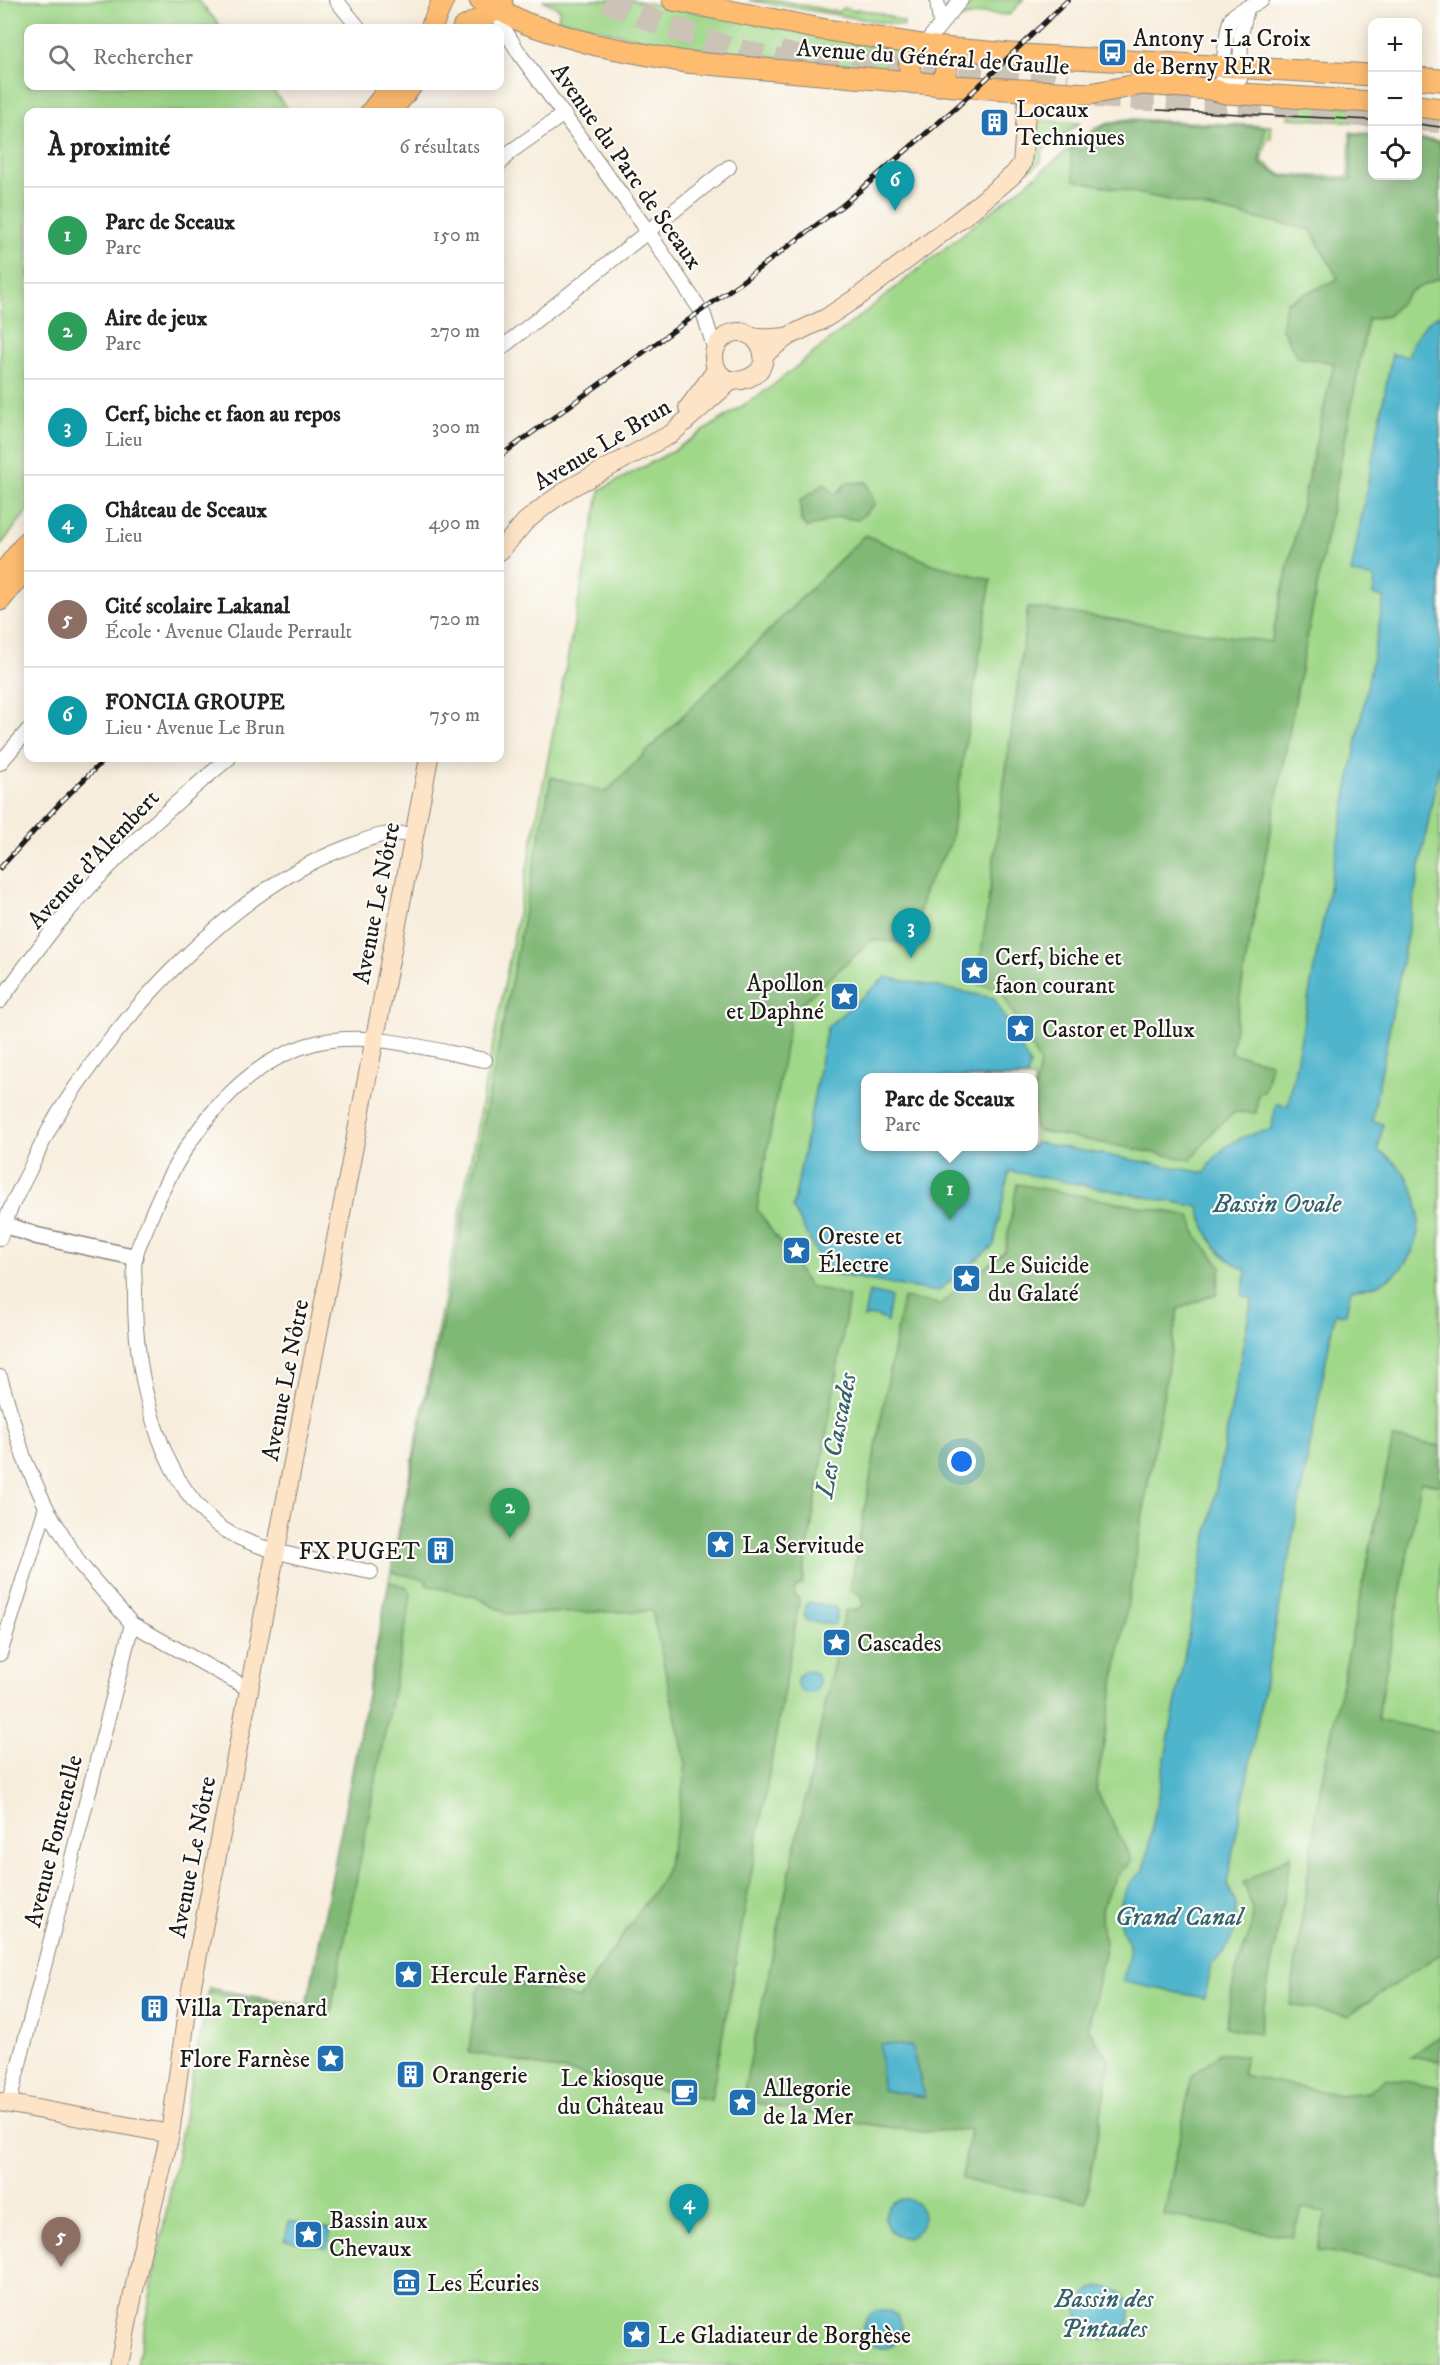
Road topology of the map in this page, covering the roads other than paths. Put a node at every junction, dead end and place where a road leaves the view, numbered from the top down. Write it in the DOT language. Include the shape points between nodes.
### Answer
graph roads {
  1 [pos="336,0"];
  2 [pos="443,0"];
  3 [pos="673,0"];
  4 [pos="937,0"];
  5 [pos="961,0"];
  6 [pos="1262,0"];
  7 [pos="494,3"];
  8 [pos="940,23"];
  9 [pos="356,24"];
  10 [pos="432,24"];
  11 [pos="468,24"];
  12 [pos="504,24"];
  13 [pos="504,24"];
  14 [pos="927,46"];
  15 [pos="1368,75"];
  16 [pos="1422,78"];
  17 [pos="1225,79"];
  18 [pos="1440,80"];
  19 [pos="914,83"];
  20 [pos="938,85"];
  21 [pos="389,90"];
  22 [pos="408,90"];
  23 [pos="1028,90"];
  24 [pos="1368,101"];
  25 [pos="1422,106"];
  26 [pos="374,108"];
  27 [pos="393,108"];
  28 [pos="1440,108"];
  29 [pos="564,114"];
  30 [pos="504,159"];
  31 [pos="729,167"];
  32 [pos="647,230"];
  33 [pos="787,337"];
  34 [pos="754,338"];
  35 [pos="504,346"];
  36 [pos="715,350"];
  37 [pos="763,355"];
  38 [pos="724,375"];
  39 [pos="504,533"];
  40 [pos="24,546"];
  41 [pos="504,546"];
  42 [pos="24,569"];
  43 [pos="0,577"];
  44 [pos="0,600"];
  45 [pos="24,735"];
  46 [pos="224,762"];
  47 [pos="428,762"];
  48 [pos="0,763"];
  49 [pos="414,835"];
  50 [pos="0,1001"];
  51 [pos="374,1040"];
  52 [pos="485,1060"];
  53 [pos="1,1228"];
  54 [pos="135,1257"];
  55 [pos="0,1377"];
  56 [pos="46,1507"];
  57 [pos="283,1552"];
  58 [pos="371,1572"];
  59 [pos="132,1624"];
  60 [pos="0,1654"];
  61 [pos="249,1689"];
  62 [pos="4,2103"];
  63 [pos="165,2133"];
  64 [pos="119,2365"];
  1 -- 9 [label="street"];
  2 -- 10 [label="main road"];
  3 -- 14 [label="main road, Avenue du Général de Gaulle"];
  4 -- 8 [label="street"];
  5 -- 8 [label="street"];
  6 -- 17 [label="street" via="1247,9"];
  7 -- 11 [label="main road"];
  7 -- 12 [label="street, Avenue du Parc de Sceaux"];
  7 -- 19 [label="main road, Avenue du Général de Gaulle" via="525,23 596,45 685,62"];
  8 -- 14 [label="street"];
  13 -- 29 [label="street, Avenue du Parc de Sceaux" via="513,43"];
  14 -- 17 [label="main road, Avenue du Général de Gaulle"];
  14 -- 19 [label="main road" via="909,59"];
  14 -- 20 [label="main road" via="948,60 945,78"];
  15 -- 17 [label="main road, Avenue du Général de Gaulle"];
  16 -- 18 [label="main road"];
  17 -- 23 [label="main road, Avenue du Général de Gaulle" via="1142,84 1090,94"];
  17 -- 24 [label="main road, Avenue du Général de Gaulle"];
  19 -- 20 [label="main road, Avenue du Général de Gaulle"];
  20 -- 23 [label="main road, Avenue du Général de Gaulle"];
  21 -- 26 [label="main road"];
  22 -- 27 [label="main road"];
  23 -- 33 [label="main road" via="1022,164 1013,175 862,294"];
  25 -- 28 [label="main road"];
  29 -- 30 [label="street"];
  29 -- 32 [label="street, Avenue du Parc de Sceaux"];
  31 -- 32 [label="street"];
  32 -- 35 [label="street"];
  32 -- 36 [label="street, Avenue du Parc de Sceaux" via="704,315"];
  33 -- 34 [label="main road"];
  33 -- 37 [label="main road"];
  34 -- 36 [label="main road" via="731,333 718,342"];
  34 -- 37 [label="main road"];
  36 -- 38 [label="main road"];
  37 -- 38 [label="main road" via="759,370 747,380"];
  38 -- 39 [label="main road, Avenue Le Brun" via="670,422 554,488"];
  38 -- 41 [label="main road, Avenue Le Brun" via="671,434 570,488 525,522"];
  40 -- 43 [label="main road"];
  42 -- 44 [label="main road"];
  45 -- 48 [label="street"];
  46 -- 50 [label="street, Avenue d'Alembert" via="116,860 56,926"];
  47 -- 49 [label="main road, Avenue Le Nôtre"];
  49 -- 51 [label="main road, Avenue Le Nôtre"];
  49 -- 53 [label="street" via="385,833 318,858 262,893 187,957 142,1002 57,1115"];
  51 -- 52 [label="street"];
  51 -- 54 [label="street" via="341,1038 308,1045 273,1060 241,1082 179,1160"];
  51 -- 57 [label="main road, Avenue Le Nôtre"];
  53 -- 54 [label="street"];
  54 -- 57 [label="street" via="134,1308 143,1383 168,1458 214,1523 243,1542"];
  55 -- 56 [label="street" via="24,1458"];
  56 -- 59 [label="street" via="80,1564"];
  56 -- 60 [label="street"];
  57 -- 58 [label="street"];
  57 -- 61 [label="main road, Avenue Le Nôtre"];
  59 -- 61 [label="street"];
  59 -- 62 [label="street, Avenue Fontenelle"];
  61 -- 63 [label="main road, Avenue Le Nôtre" via="188,2012 165,2103"];
  62 -- 63 [label="main road"];
  63 -- 64 [label="main road, Avenue Le Nôtre"];
}
